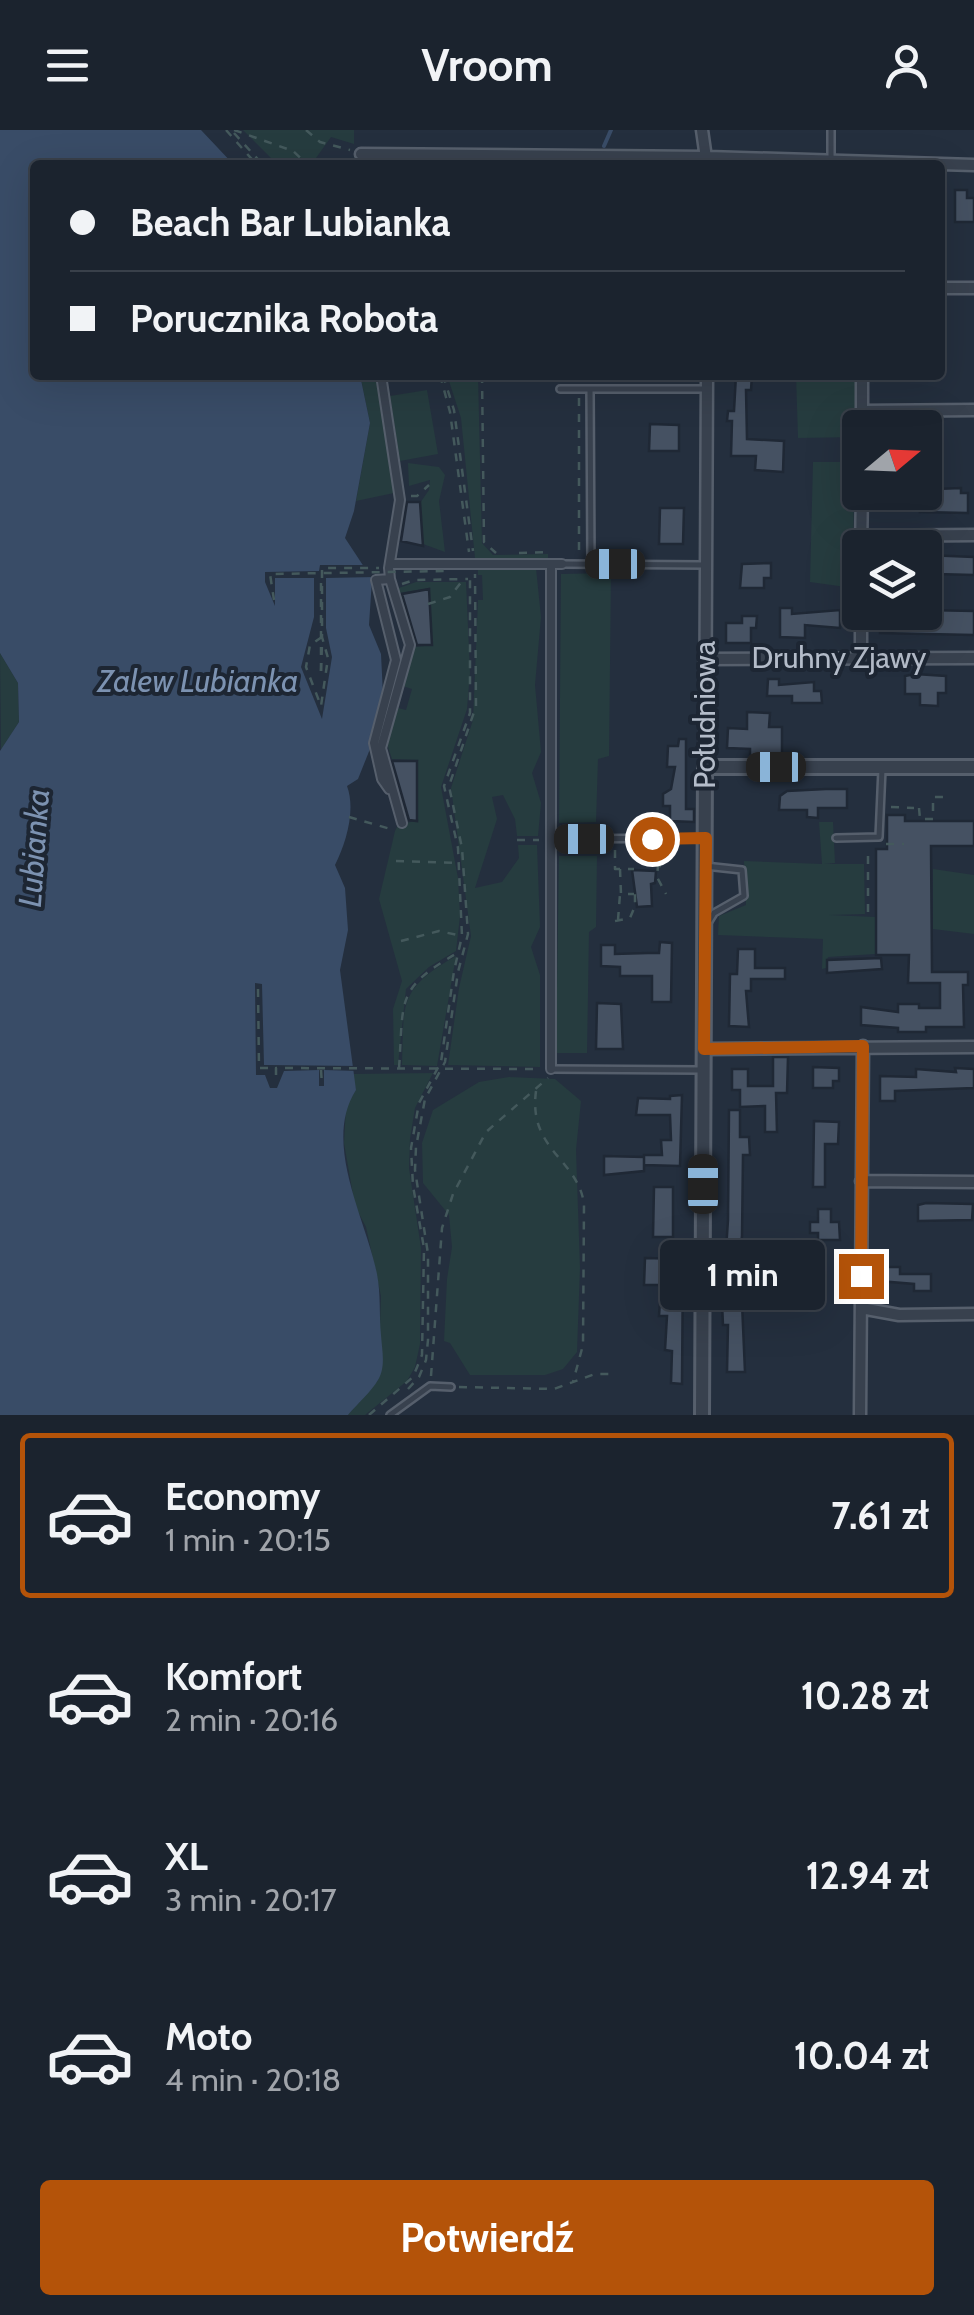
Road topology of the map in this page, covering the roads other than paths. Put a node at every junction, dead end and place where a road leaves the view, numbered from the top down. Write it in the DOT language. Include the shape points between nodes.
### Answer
graph roads {
  1 [pos="702,130"];
  2 [pos="831,130"];
  3 [pos="360,154"];
  4 [pos="658,160"];
  5 [pos="708,160"];
  6 [pos="831,160"];
  7 [pos="945,165"];
  8 [pos="974,165"];
  9 [pos="945,288"];
  10 [pos="974,288"];
  11 [pos="383,380"];
  12 [pos="706,380"];
  13 [pos="862,380"];
  14 [pos="560,389"];
  15 [pos="590,389"];
  16 [pos="706,389"];
  17 [pos="862,410"];
  18 [pos="942,410"];
  19 [pos="974,410"];
  20 [pos="974,535"];
  21 [pos="942,537"];
  22 [pos="472,564"];
  23 [pos="551,564"];
  24 [pos="562,564"];
  25 [pos="591,564"];
  26 [pos="704,564"];
  27 [pos="389,566"];
  28 [pos="446,571"];
  29 [pos="390,583"];
  30 [pos="861,630"];
  31 [pos="860,657"];
  32 [pos="974,658"];
  33 [pos="704,659"];
  34 [pos="882,766"];
  35 [pos="705,767"];
  36 [pos="974,767"];
  37 [pos="706,838"];
  38 [pos="836,838"];
  39 [pos="550,840"];
  40 [pos="705,866"];
  41 [pos="705,928"];
  42 [pos="863,1046"];
  43 [pos="974,1047"];
  44 [pos="704,1049"];
  45 [pos="554,1070"];
  46 [pos="704,1070"];
  47 [pos="861,1181"];
  48 [pos="974,1182"];
  49 [pos="861,1308"];
  50 [pos="974,1314"];
  51 [pos="452,1387"];
  52 [pos="390,1415"];
  53 [pos="702,1415"];
  54 [pos="860,1415"];
  1 -- 5 [label="street"];
  2 -- 6 [label="lane"];
  3 -- 4 [label="street"];
  7 -- 8 [label="street"];
  9 -- 10 [label="street"];
  11 -- 27 [label="street" via="400,497"];
  12 -- 16 [label="street, Południowa"];
  13 -- 17 [label="street"];
  14 -- 15 [label="lane"];
  15 -- 16 [label="lane"];
  15 -- 25 [label="lane"];
  16 -- 26 [label="street, Południowa"];
  18 -- 19 [label="street"];
  20 -- 21 [label="street"];
  22 -- 23 [label="street"];
  22 -- 27 [label="street"];
  22 -- 28 [label="street"];
  23 -- 24 [label="street"];
  23 -- 39 [label="street"];
  24 -- 25 [label="lane"];
  25 -- 26 [label="lane"];
  26 -- 33 [label="street, Południowa"];
  27 -- 29 [label="street"];
  29 -- 29 [label="street" via="376,580 396,660 374,743 400,821 381,748 410,645"];
  30 -- 31 [label="street"];
  31 -- 32 [label="street, Druhny Zjawy"];
  31 -- 33 [label="street, Druhny Zjawy"];
  33 -- 35 [label="street, Południowa"];
  34 -- 35 [label="street"];
  34 -- 36 [label="street"];
  34 -- 38 [label="lane" via="880,837"];
  35 -- 37 [label="street, Południowa"];
  37 -- 39 [label="lane"];
  37 -- 40 [label="street, Południowa"];
  39 -- 45 [label="street"];
  40 -- 41 [label="street, Południowa"];
  40 -- 41 [label="lane" via="742,870 744,896 714,913"];
  41 -- 44 [label="street, Południowa"];
  42 -- 43 [label="street"];
  42 -- 44 [label="street"];
  42 -- 47 [label="street"];
  44 -- 46 [label="street, Południowa"];
  45 -- 46 [label="lane"];
  46 -- 53 [label="street, Południowa"];
  47 -- 48 [label="street"];
  47 -- 49 [label="street"];
  49 -- 50 [label="street"];
  49 -- 54 [label="street"];
  51 -- 52 [label="lane" via="430,1386"];
}
